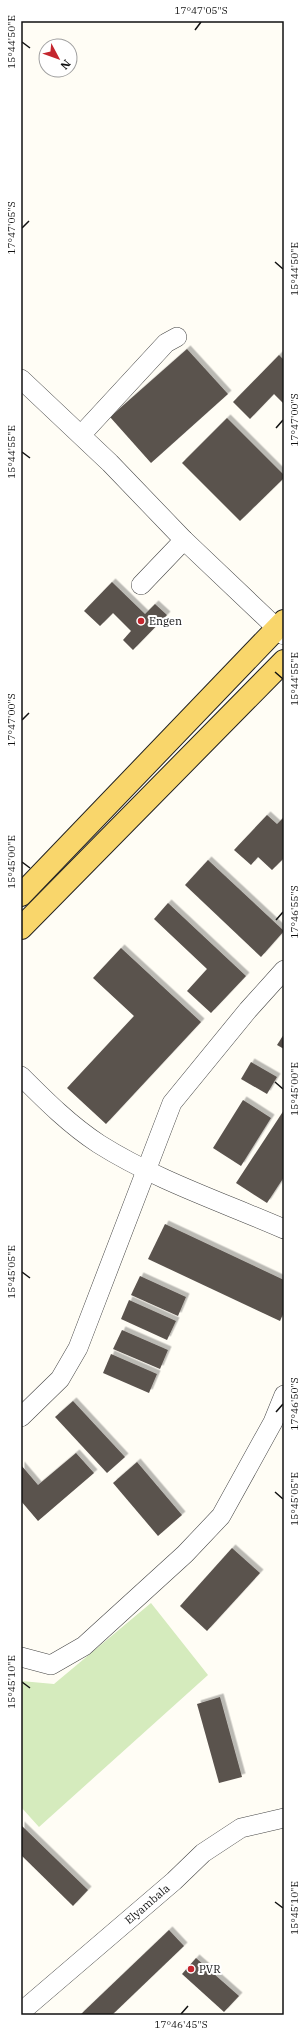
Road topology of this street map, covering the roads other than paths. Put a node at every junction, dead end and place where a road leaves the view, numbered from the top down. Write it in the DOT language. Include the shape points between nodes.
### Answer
graph roads {
  1 [pos="177,337"];
  2 [pos="21,379"];
  3 [pos="80,435"];
  4 [pos="184,540"];
  5 [pos="141,585"];
  6 [pos="282,628"];
  7 [pos="284,661"];
  8 [pos="21,895"];
  9 [pos="21,928"];
  10 [pos="284,970"];
  11 [pos="21,1076"];
  12 [pos="146,1170"];
  13 [pos="284,1229"];
  14 [pos="284,1395"];
  15 [pos="21,1417"];
  16 [pos="21,1657"];
  17 [pos="284,1818"];
  18 [pos="21,2012"];
  1 -- 3 [label="street" via="166,343"];
  2 -- 3 [label="street"];
  3 -- 4 [label="street"];
  4 -- 5 [label="street"];
  4 -- 6 [label="street"];
  6 -- 8 [label="main road"];
  7 -- 9 [label="main road"];
  10 -- 12 [label="street" via="176,1098"];
  11 -- 12 [label="street" via="58,1113 99,1143"];
  12 -- 13 [label="street"];
  12 -- 15 [label="street" via="78,1348 60,1379"];
  14 -- 16 [label="street" via="273,1422 221,1516 185,1554 84,1646 51,1665"];
  17 -- 18 [label="street, Elyambala" via="242,1828 203,1853 174,1881"];
}
